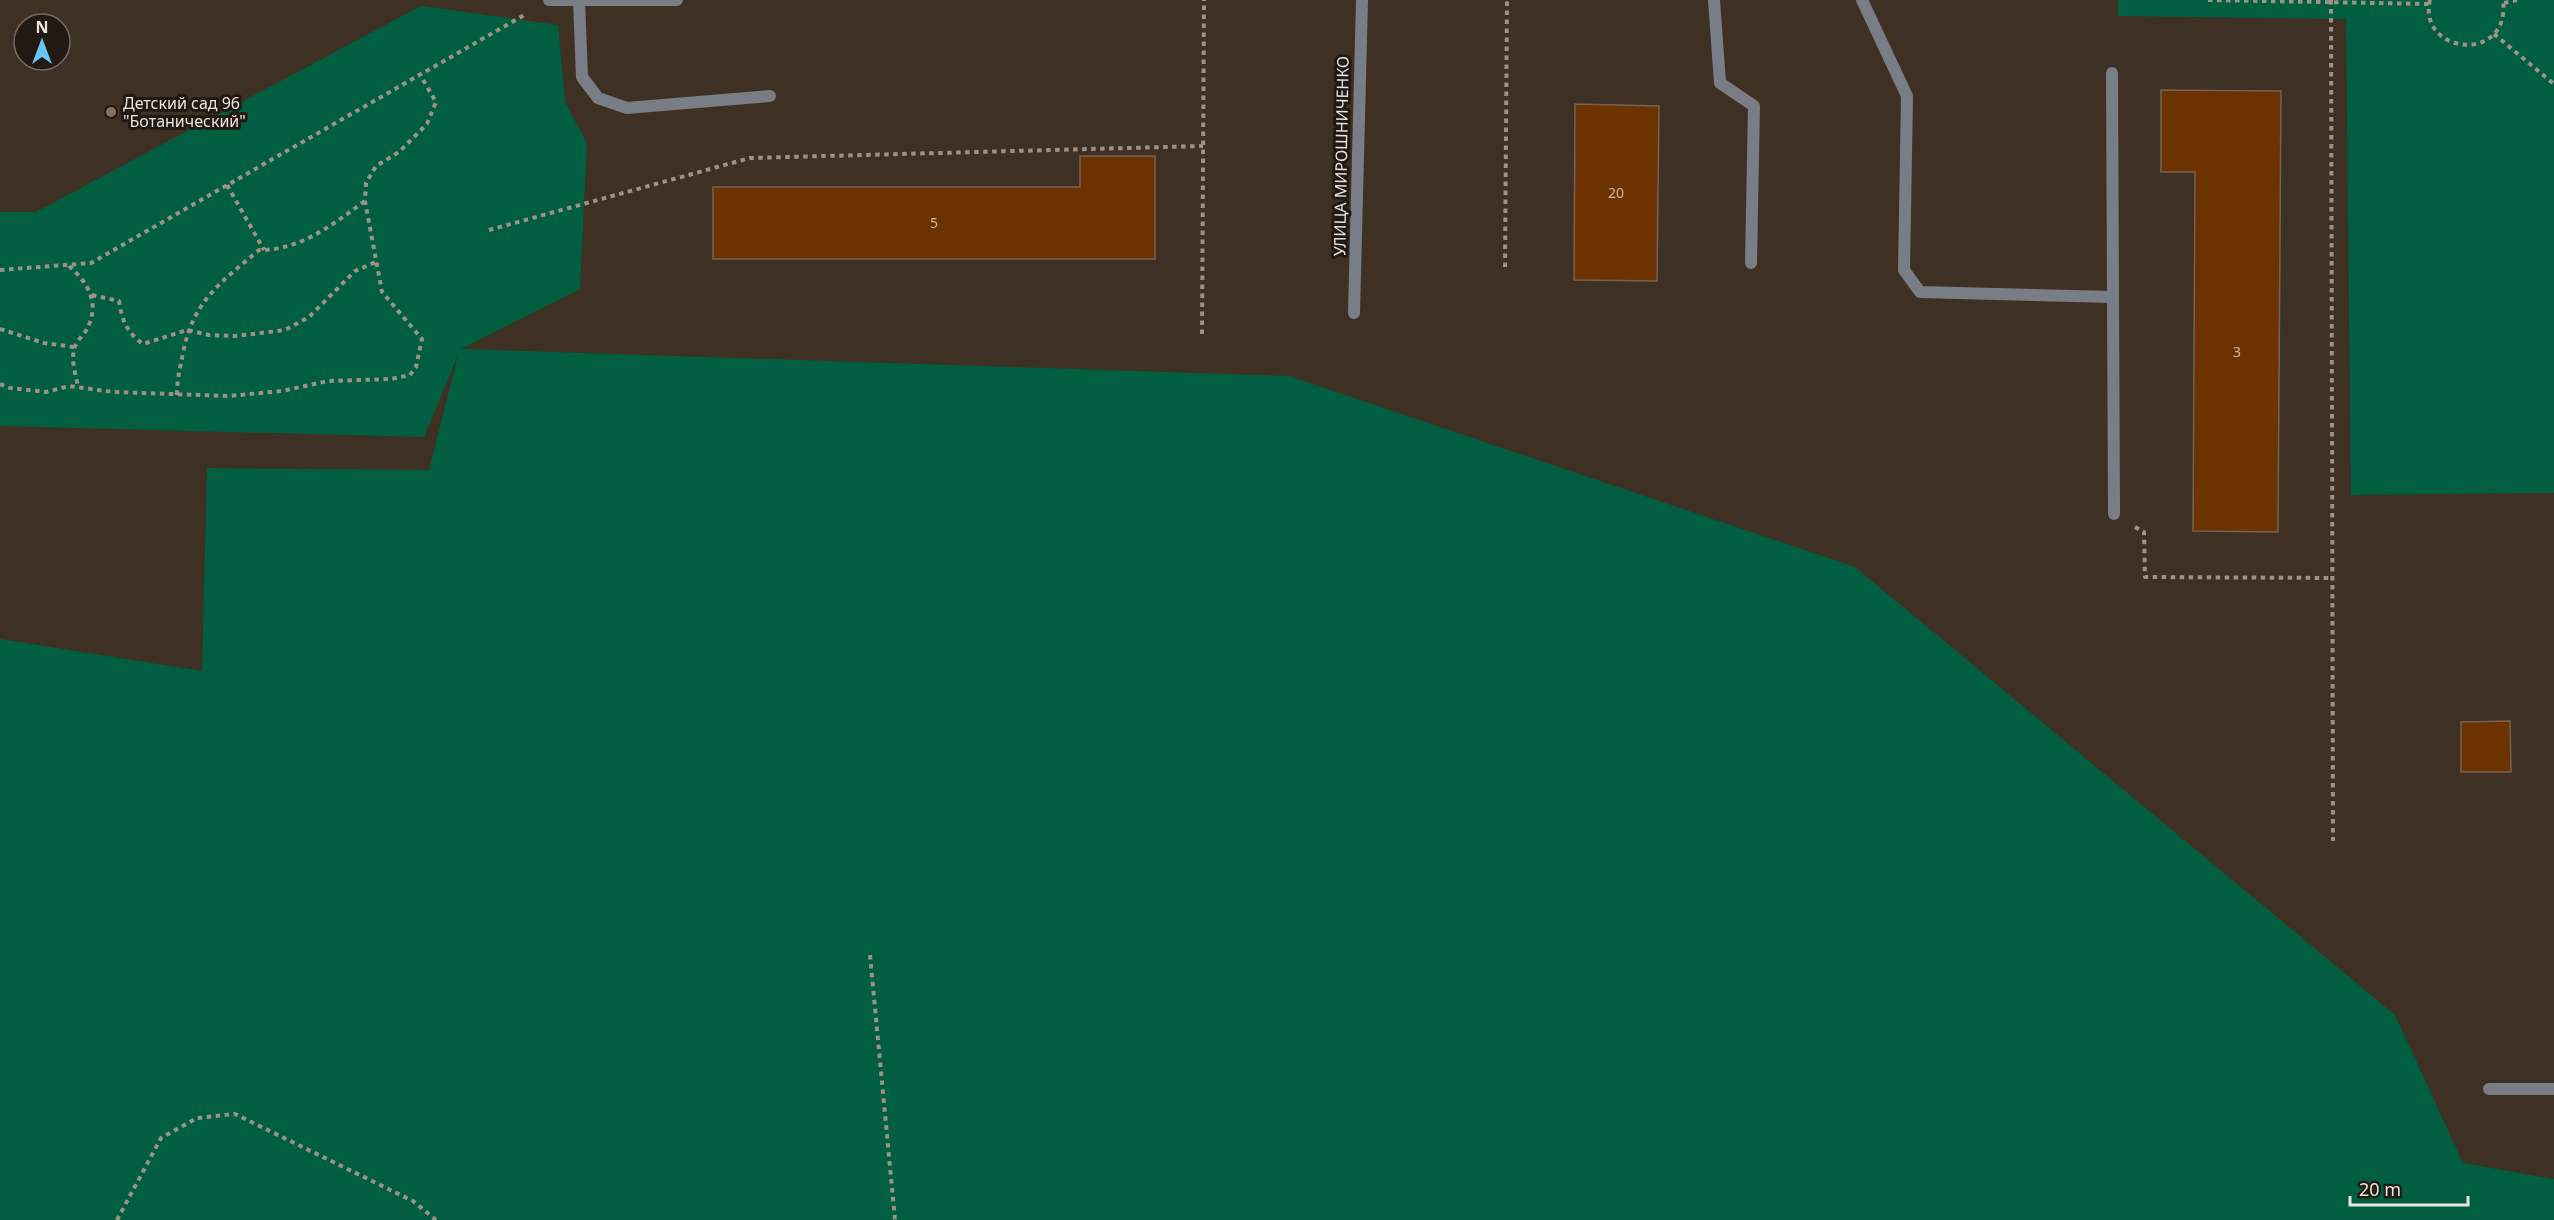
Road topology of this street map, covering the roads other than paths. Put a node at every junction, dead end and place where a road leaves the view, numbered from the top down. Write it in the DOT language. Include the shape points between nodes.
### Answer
graph roads {
  1 [pos="550,0"];
  2 [pos="677,0"];
  3 [pos="1362,0"];
  4 [pos="1714,0"];
  5 [pos="1862,0"];
  6 [pos="579,1"];
  7 [pos="2112,73"];
  8 [pos="770,96"];
  9 [pos="1751,262"];
  10 [pos="2113,297"];
  11 [pos="1354,313"];
  12 [pos="2114,514"];
  13 [pos="2489,1089"];
  14 [pos="2554,1089"];
  1 -- 6 [label="street"];
  2 -- 6 [label="street"];
  3 -- 11 [label="street, УЛИЦА МИРОШНИЧЕНКО"];
  4 -- 9 [label="street" via="1720,82 1754,106"];
  5 -- 10 [label="street" via="1907,96 1904,270 1920,292"];
  6 -- 8 [label="street" via="582,76 598,98 627,108"];
  7 -- 10 [label="street"];
  10 -- 12 [label="street"];
  13 -- 14 [label="street"];
}
